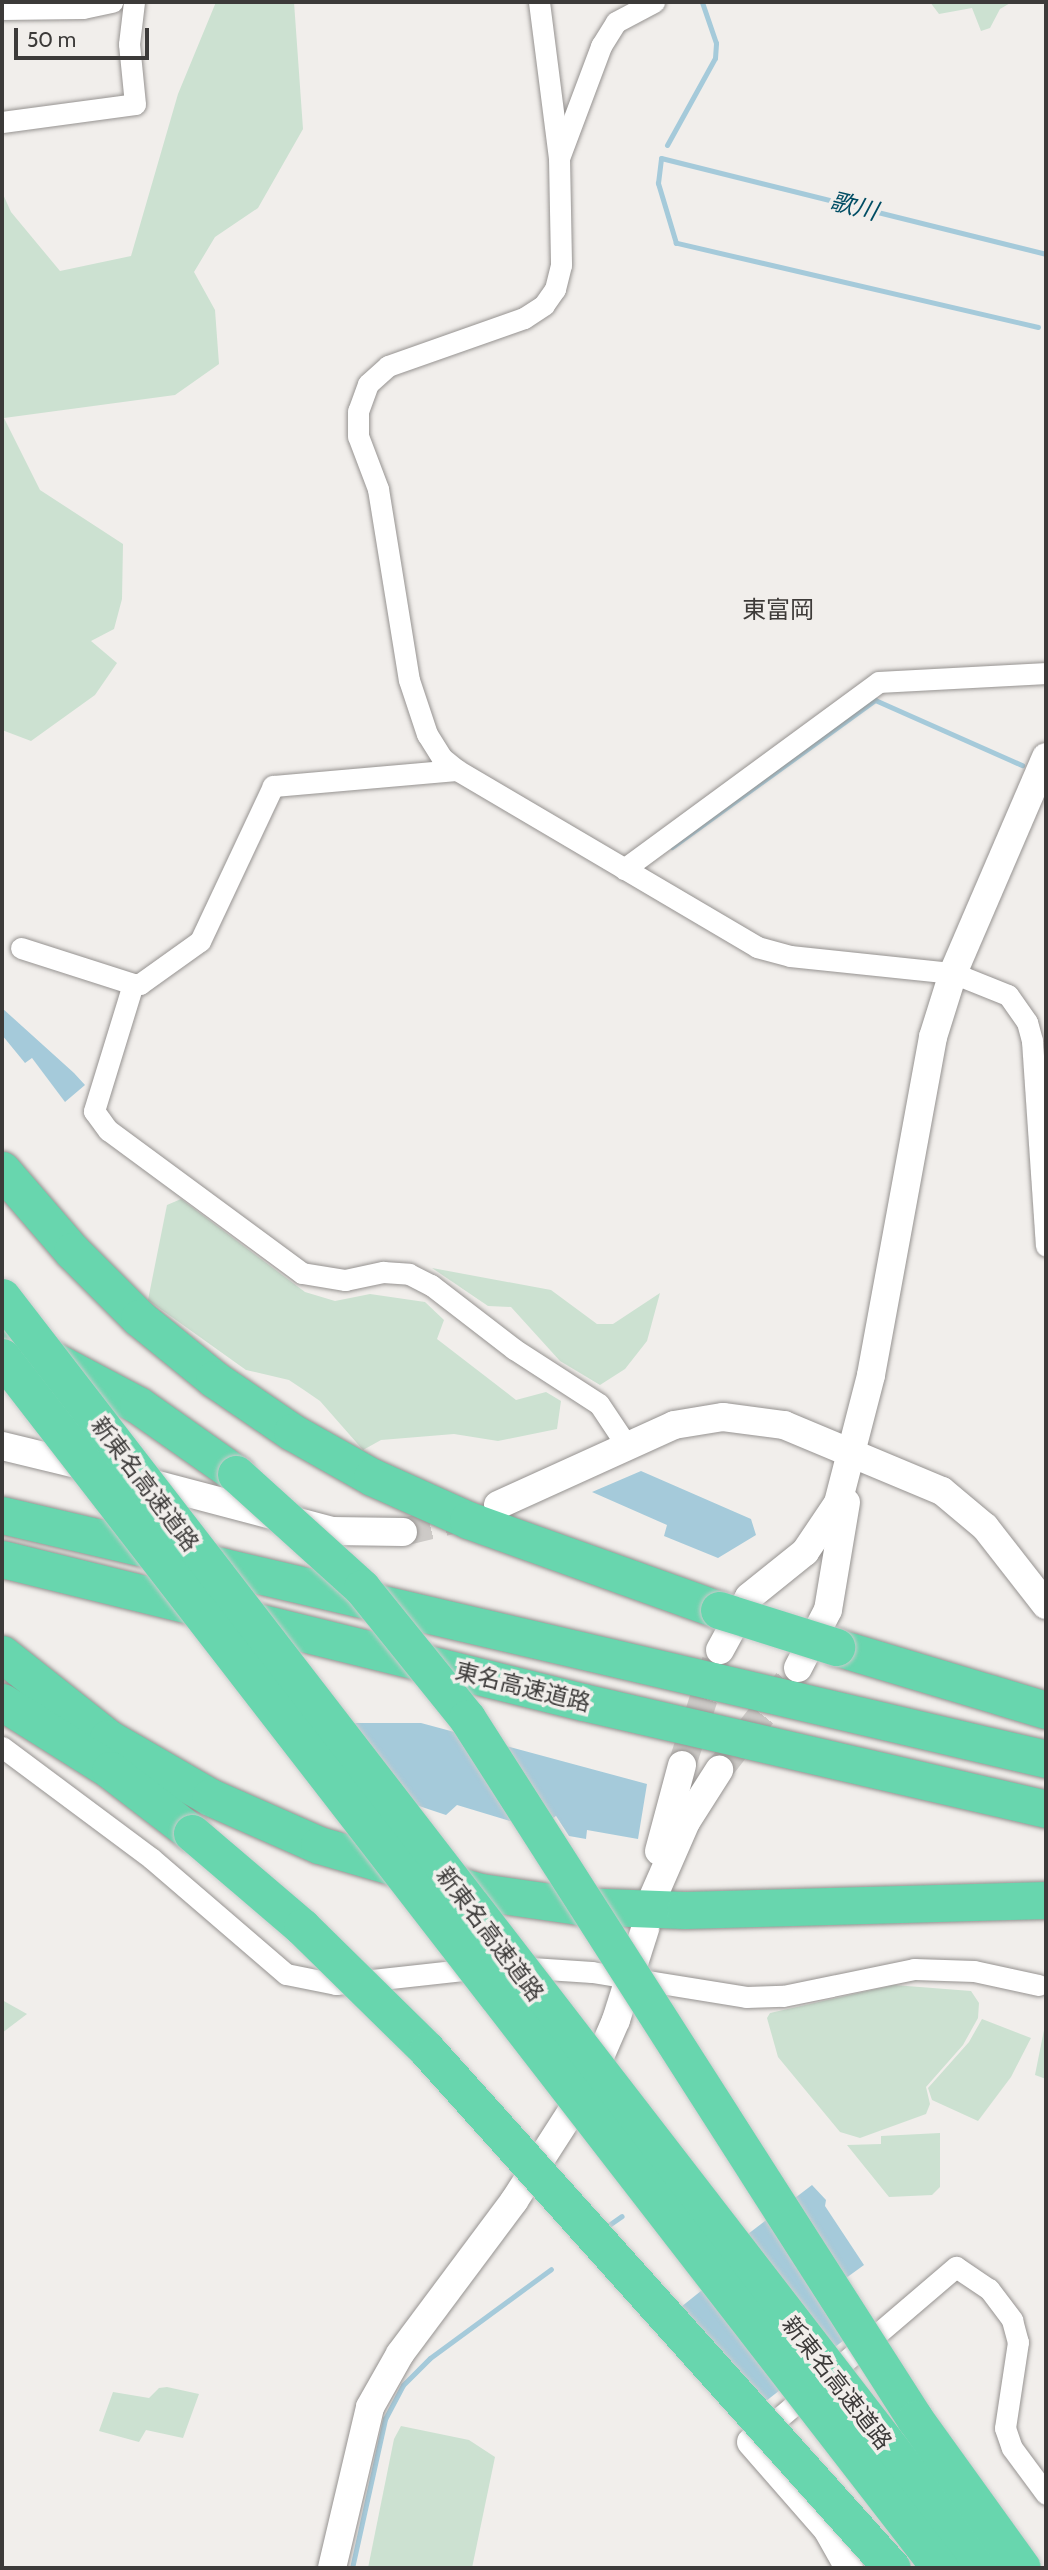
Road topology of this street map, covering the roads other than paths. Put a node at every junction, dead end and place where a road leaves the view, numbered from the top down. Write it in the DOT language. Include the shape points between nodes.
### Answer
graph roads {
  1 [pos="112,2"];
  2 [pos="134,2"];
  3 [pos="539,2"];
  4 [pos="654,2"];
  5 [pos="2,9"];
  6 [pos="2,122"];
  7 [pos="559,158"];
  8 [pos="1046,673"];
  9 [pos="1046,757"];
  10 [pos="457,770"];
  11 [pos="624,869"];
  12 [pos="21,948"];
  13 [pos="953,973"];
  14 [pos="133,984"];
  15 [pos="2,1170"];
  16 [pos="1046,1247"];
  17 [pos="2,1297"];
  18 [pos="2,1333"];
  19 [pos="2,1357"];
  20 [pos="625,1443"];
  21 [pos="2,1446"];
  22 [pos="853,1451"];
  23 [pos="498,1505"];
  24 [pos="2,1516"];
  25 [pos="403,1532"];
  26 [pos="2,1559"];
  27 [pos="1041,1591"];
  28 [pos="720,1650"];
  29 [pos="2,1654"];
  30 [pos="798,1668"];
  31 [pos="2,1702"];
  32 [pos="1046,1710"];
  33 [pos="2,1747"];
  34 [pos="1046,1759"];
  35 [pos="682,1765"];
  36 [pos="719,1770"];
  37 [pos="1046,1809"];
  38 [pos="1046,1900"];
  39 [pos="645,1929"];
  40 [pos="630,1981"];
  41 [pos="1039,1985"];
  42 [pos="751,2442"];
  43 [pos="1046,2494"];
  44 [pos="332,2568"];
  45 [pos="849,2568"];
  46 [pos="892,2568"];
  47 [pos="940,2568"];
  48 [pos="983,2568"];
  49 [pos="1022,2568"];
  1 -- 5 [label="street" via="82,8"];
  2 -- 6 [label="street" via="130,44 135,104"];
  3 -- 7 [label="street"];
  4 -- 7 [label="street" via="616,22 601,46"];
  7 -- 10 [label="street" via="561,265 555,289 544,305 524,318 388,366 368,384 358,411 358,436 378,489 409,680 428,734 442,758"];
  8 -- 11 [label="street" via="879,682"];
  9 -- 13 [label="street"];
  10 -- 11 [label="street"];
  10 -- 14 [label="street" via="273,786 200,941 140,984"];
  11 -- 13 [label="street" via="757,947 790,956"];
  12 -- 14 [label="street"];
  13 -- 16 [label="street" via="1008,995 1027,1022 1036,1074"];
  13 -- 22 [label="street" via="933,1037"];
  14 -- 20 [label="street" via="94,1100 93,1111 108,1129 302,1273 345,1280 383,1272 408,1274 431,1285 514,1349 598,1404"];
  15 -- 32 [label="highway, bridge" via="72,1251 139,1318 214,1379 372,1478 468,1520 719,1610"];
  17 -- 48 [label="highway, 新東名高速道路, bridge"];
  18 -- 49 [label="highway, bridge" via="138,1405 236,1474 362,1588 451,1695 915,2418"];
  19 -- 47 [label="highway, 新東名高速道路, bridge"];
  20 -- 22 [label="street" via="674,1425 723,1417 783,1425"];
  20 -- 23 [label="street"];
  21 -- 25 [label="street" via="332,1531"];
  22 -- 27 [label="street" via="926,1483 963,1506"];
  22 -- 28 [label="street" via="825,1528 805,1552 749,1597"];
  22 -- 30 [label="street" via="828,1610"];
  24 -- 34 [label="highway, 東名高速道路"];
  26 -- 37 [label="highway, 東名高速道路" via="583,1702"];
  29 -- 38 [label="highway" via="108,1738 210,1797 319,1845 481,1892 578,1906 685,1910"];
  31 -- 46 [label="highway, bridge" via="110,1770 302,1927 427,2050"];
  33 -- 40 [label="street" via="150,1858 266,1959 305,1981 336,1984 493,1966 558,1968"];
  35 -- 36 [label="street" via="663,1833 656,1890 686,1822"];
  39 -- 40 [label="street"];
  40 -- 41 [label="street" via="762,1997 934,1968"];
  40 -- 44 [label="street" via="586,2089 544,2158 411,2338 370,2407"];
  42 -- 43 [label="street" via="956,2267 989,2289 1012,2320 1018,2342 1005,2428 1012,2448"];
  42 -- 45 [label="street" via="827,2529"];
}
